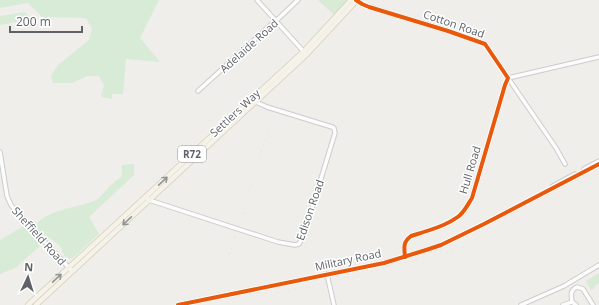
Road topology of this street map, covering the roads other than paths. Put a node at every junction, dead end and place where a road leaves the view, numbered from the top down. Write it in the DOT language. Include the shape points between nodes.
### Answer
graph roads {
  1 [pos="257,0"];
  2 [pos="298,0"];
  3 [pos="351,0"];
  4 [pos="357,0"];
  5 [pos="276,21"];
  6 [pos="305,52"];
  7 [pos="599,57"];
  8 [pos="508,78"];
  9 [pos="198,91"];
  10 [pos="253,100"];
  11 [pos="0,152"];
  12 [pos="599,161"];
  13 [pos="565,164"];
  14 [pos="599,164"];
  15 [pos="2,172"];
  16 [pos="147,198"];
  17 [pos="514,208"];
  18 [pos="405,257"];
  19 [pos="599,265"];
  20 [pos="70,269"];
  21 [pos="327,274"];
  22 [pos="34,304"];
  23 [pos="574,304"];
  24 [pos="181,305"];
  25 [pos="334,305"];
  26 [pos="521,305"];
  27 [pos="563,305"];
  28 [pos="593,305"];
  1 -- 5 [label="street"];
  2 -- 5 [label="street, Adelaide Road"];
  3 -- 6 [label="main road, Settlers Way / R72"];
  4 -- 6 [label="main road, Settlers Way / R72" via="321,39"];
  4 -- 8 [label="street, Cotton Road" via="485,44"];
  5 -- 6 [label="street"];
  5 -- 9 [label="street, Adelaide Road"];
  6 -- 10 [label="main road, Settlers Way / R72"];
  7 -- 8 [label="street"];
  8 -- 13 [label="street, Cotton Road"];
  8 -- 18 [label="street, Hull Road" via="472,198 466,209 446,223 411,236 405,243"];
  10 -- 16 [label="main road, Settlers Way / R72"];
  10 -- 16 [label="street, Edison Road" via="267,107 332,126 335,130 300,244 278,242"];
  11 -- 15 [label="street, Sheffield Road"];
  12 -- 17 [label="street, Military Road"];
  14 -- 17 [label="street, Military Road"];
  15 -- 20 [label="street, Sheffield Road" via="7,196 12,205"];
  16 -- 20 [label="main road, Settlers Way / R72"];
  17 -- 18 [label="street, Military Road" via="441,245"];
  18 -- 21 [label="street, Military Road"];
  19 -- 26 [label="street" via="564,286"];
  20 -- 22 [label="main road, Settlers Way / R72"];
  21 -- 24 [label="street, Military Road"];
  21 -- 25 [label="street"];
  23 -- 27 [label="street"];
  23 -- 28 [label="street" via="572,292 579,287"];
}
